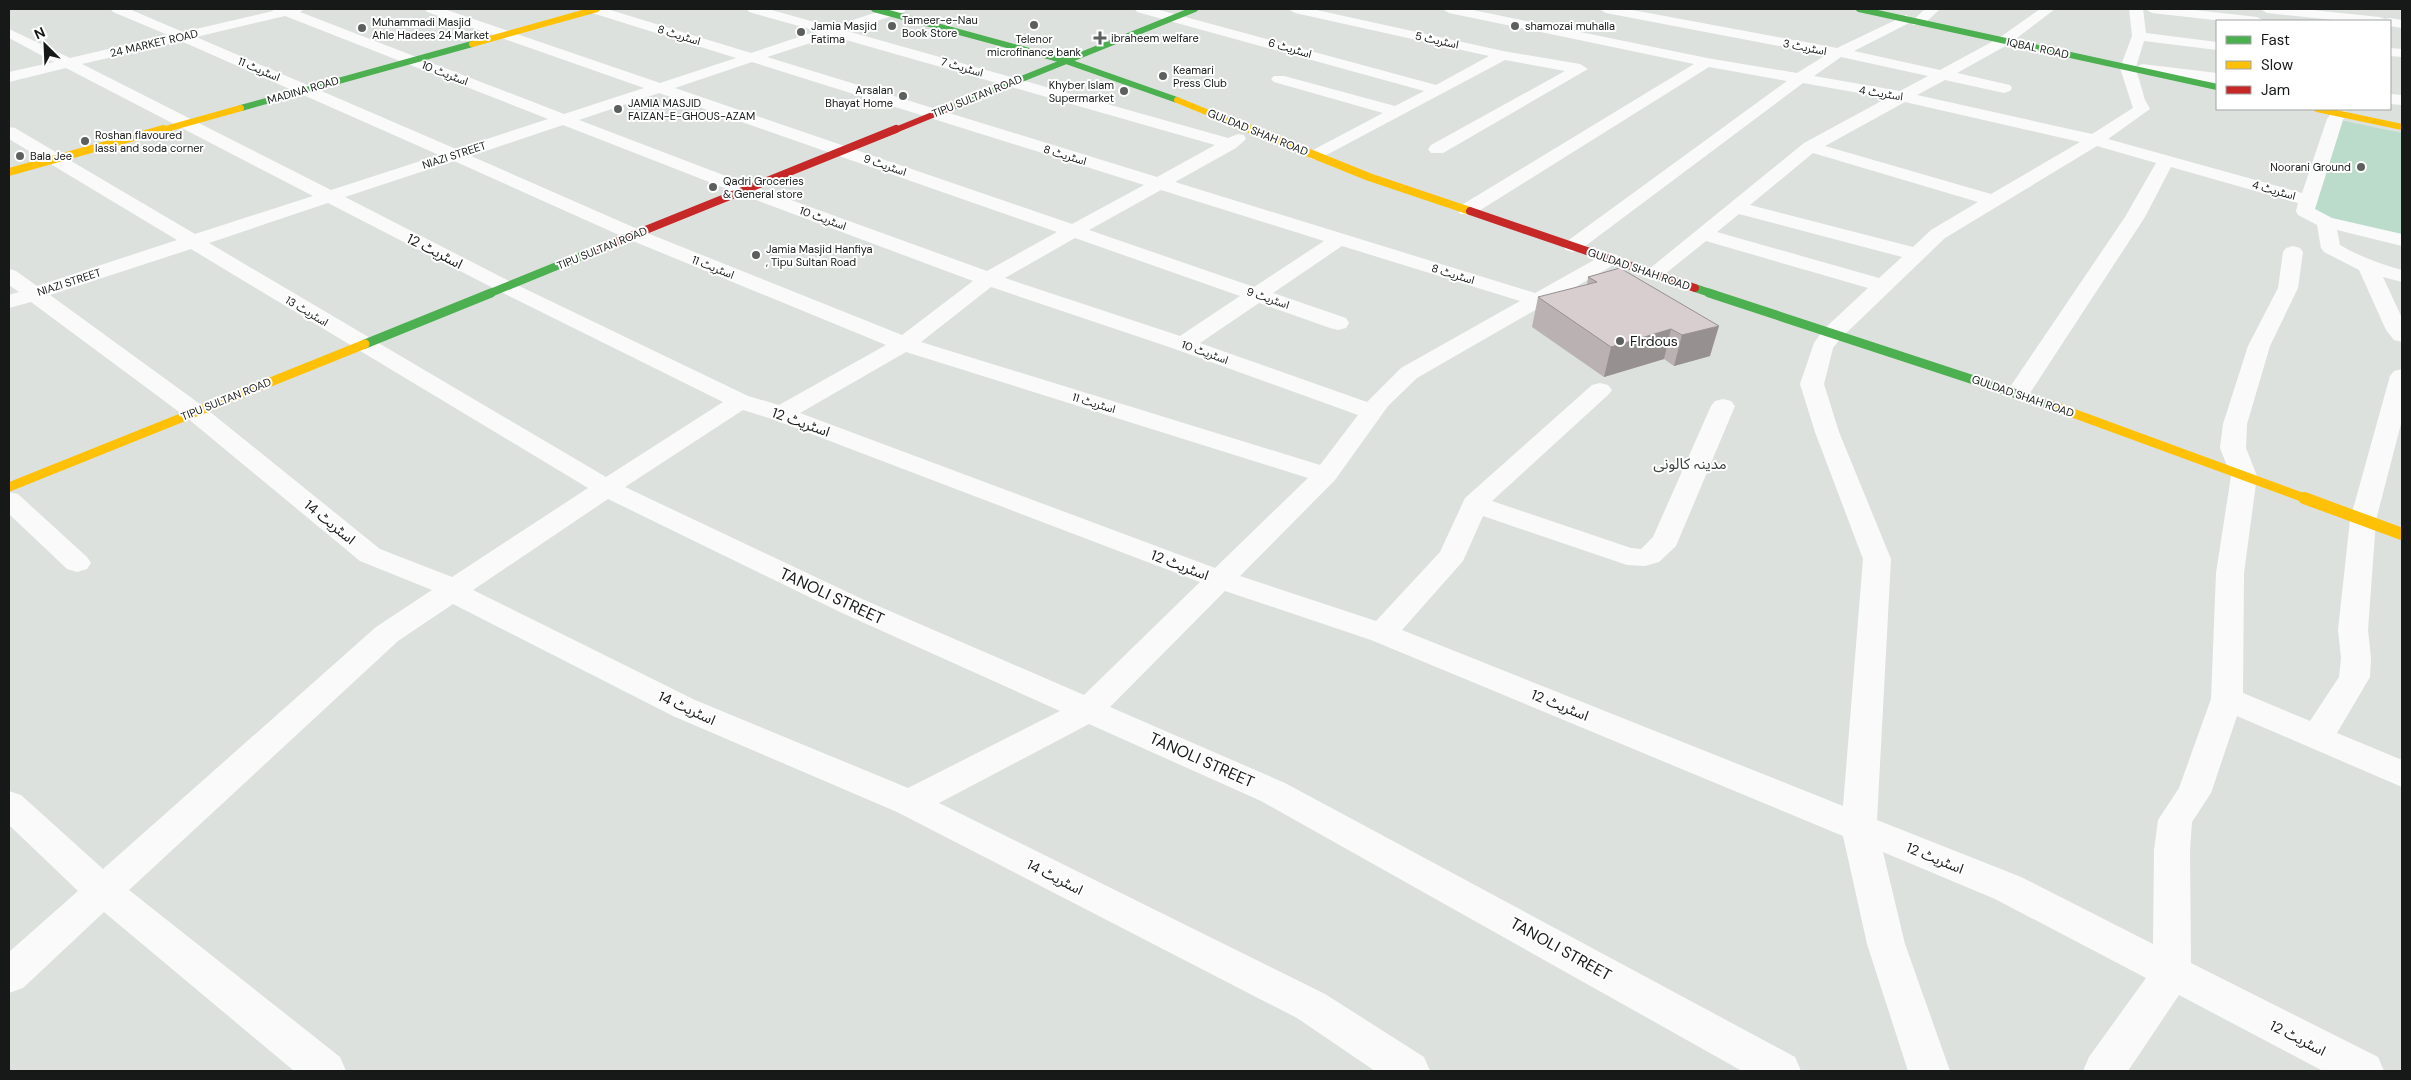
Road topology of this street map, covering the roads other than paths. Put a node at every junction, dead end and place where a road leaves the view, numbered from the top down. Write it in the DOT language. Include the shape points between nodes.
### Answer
graph roads {
  1 [pos="118,9"];
  2 [pos="432,9"];
  3 [pos="596,9"];
  4 [pos="754,9"];
  5 [pos="1142,9"];
  6 [pos="1195,9"];
  7 [pos="1295,9"];
  8 [pos="1449,9"];
  9 [pos="1606,9"];
  10 [pos="1684,9"];
  11 [pos="1865,9"];
  12 [pos="1933,9"];
  13 [pos="2048,9"];
  14 [pos="2152,9"];
  15 [pos="2267,9"];
  16 [pos="288,10"];
  17 [pos="887,10"];
  18 [pos="1485,12"];
  19 [pos="2136,15"];
  20 [pos="1176,16"];
  21 [pos="1665,20"];
  22 [pos="1912,20"];
  23 [pos="2248,20"];
  24 [pos="2370,20"];
  25 [pos="2199,29"];
  26 [pos="833,31"];
  27 [pos="9,33"];
  28 [pos="505,34"];
  29 [pos="183,36"];
  30 [pos="2139,36"];
  31 [pos="1432,39"];
  32 [pos="2004,41"];
  33 [pos="1623,45"];
  34 [pos="1070,46"];
  35 [pos="2216,46"];
  36 [pos="1089,52"];
  37 [pos="1838,53"];
  38 [pos="1503,54"];
  39 [pos="751,58"];
  40 [pos="412,60"];
  41 [pos="1066,61"];
  42 [pos="1707,62"];
  43 [pos="68,63"];
  44 [pos="2128,68"];
  45 [pos="1942,74"];
  46 [pos="9,78"];
  47 [pos="2216,78"];
  48 [pos="1280,79"];
  49 [pos="1799,79"];
  50 [pos="1014,81"];
  51 [pos="2216,87"];
  52 [pos="660,88"];
  53 [pos="2004,88"];
  54 [pos="306,89"];
  55 [pos="1438,90"];
  56 [pos="1900,96"];
  57 [pos="2321,110"];
  58 [pos="1397,112"];
  59 [pos="933,114"];
  60 [pos="2339,114"];
  61 [pos="564,119"];
  62 [pos="185,123"];
  63 [pos="2402,127"];
  64 [pos="1253,129"];
  65 [pos="9,132"];
  66 [pos="2095,140"];
  67 [pos="1230,144"];
  68 [pos="1810,146"];
  69 [pos="1437,149"];
  70 [pos="843,151"];
  71 [pos="455,155"];
  72 [pos="1317,155"];
  73 [pos="53,159"];
  74 [pos="2167,159"];
  75 [pos="9,172"];
  76 [pos="1158,183"];
  77 [pos="746,190"];
  78 [pos="329,196"];
  79 [pos="2308,200"];
  80 [pos="1994,201"];
  81 [pos="1736,206"];
  82 [pos="1466,210"];
  83 [pos="2326,222"];
  84 [pos="1072,230"];
  85 [pos="1702,234"];
  86 [pos="635,235"];
  87 [pos="1340,240"];
  88 [pos="2402,240"];
  89 [pos="191,242"];
  90 [pos="1573,246"];
  91 [pos="2293,252"];
  92 [pos="1916,254"];
  93 [pos="1610,259"];
  94 [pos="2368,267"];
  95 [pos="1653,274"];
  96 [pos="9,276"];
  97 [pos="2402,276"];
  98 [pos="988,278"];
  99 [pos="1882,286"];
  100 [pos="506,287"];
  101 [pos="1258,294"];
  102 [pos="21,298"];
  103 [pos="1537,300"];
  104 [pos="1338,323"];
  105 [pos="1832,334"];
  106 [pos="2402,335"];
  107 [pos="363,344"];
  108 [pos="904,344"];
  109 [pos="1183,344"];
  110 [pos="2402,376"];
  111 [pos="1600,390"];
  112 [pos="2018,393"];
  113 [pos="740,401"];
  114 [pos="1723,406"];
  115 [pos="195,412"];
  116 [pos="1373,412"];
  117 [pos="781,414"];
  118 [pos="1326,474"];
  119 [pos="2244,476"];
  120 [pos="9,487"];
  121 [pos="606,488"];
  122 [pos="9,500"];
  123 [pos="1474,504"];
  124 [pos="2363,520"];
  125 [pos="2402,534"];
  126 [pos="77,563"];
  127 [pos="1221,580"];
  128 [pos="453,592"];
  129 [pos="1382,632"];
  130 [pos="2227,699"];
  131 [pos="1088,710"];
  132 [pos="2317,738"];
  133 [pos="2402,774"];
  134 [pos="908,803"];
  135 [pos="9,804"];
  136 [pos="1858,827"];
  137 [pos="105,890"];
  138 [pos="2172,973"];
  139 [pos="9,976"];
  140 [pos="325,1071"];
  141 [pos="1409,1071"];
  142 [pos="1780,1071"];
  143 [pos="1929,1071"];
  144 [pos="2104,1071"];
  145 [pos="2363,1071"];
  1 -- 29 [label="street, اسٹریٹ 11"];
  2 -- 28 [label="street, اسٹریٹ 9"];
  3 -- 28 [label="street, MADINA ROAD"];
  3 -- 39 [label="street, اسٹریٹ 8"];
  4 -- 26 [label="street, اسٹریٹ 7"];
  5 -- 20 [label="street, اسٹریٹ 6"];
  6 -- 20 [label="street, TIPU SULTAN ROAD"];
  7 -- 31 [label="street, اسٹریٹ 5"];
  8 -- 18 [label="street, اسٹریٹ 4"];
  9 -- 21 [label="street, اسٹریٹ 3"];
  10 -- 21 [label="street"];
  11 -- 22 [label="street, IQBAL ROAD"];
  12 -- 22 [label="street"];
  13 -- 32 [label="street"];
  14 -- 23 [label="street"];
  15 -- 24 [label="street"];
  16 -- 29 [label="street, 24 MARKET ROAD"];
  16 -- 40 [label="street, اسٹریٹ 10"];
  17 -- 26 [label="street, NIAZI STREET"];
  17 -- 41 [label="street, GULDAD SHAH ROAD"];
  18 -- 31 [label="street"];
  18 -- 33 [label="street, اسٹریٹ 4"];
  19 -- 25 [label="street"];
  19 -- 30 [label="street"];
  20 -- 36 [label="street, TIPU SULTAN ROAD"];
  20 -- 55 [label="street, اسٹریٹ 6"];
  21 -- 33 [label="street"];
  21 -- 37 [label="street, اسٹریٹ 3"];
  22 -- 32 [label="street, IQBAL ROAD"];
  22 -- 37 [label="street"];
  26 -- 39 [label="street, NIAZI STREET"];
  26 -- 50 [label="street, اسٹریٹ 7"];
  27 -- 43 [label="street, اسٹریٹ 12"];
  28 -- 40 [label="street, MADINA ROAD"];
  28 -- 52 [label="street, اسٹریٹ 9"];
  29 -- 43 [label="street, 24 MARKET ROAD"];
  29 -- 54 [label="street, اسٹریٹ 11"];
  30 -- 35 [label="street"];
  30 -- 44 [label="street"];
  31 -- 38 [label="street, اسٹریٹ 5"];
  32 -- 44 [label="street, IQBAL ROAD"];
  32 -- 45 [label="street"];
  33 -- 42 [label="street, اسٹریٹ 4"];
  34 -- 36 [label="street"];
  36 -- 41 [label="street, TIPU SULTAN ROAD"];
  37 -- 45 [label="street, اسٹریٹ 3"];
  37 -- 49 [label="street"];
  38 -- 55 [label="street"];
  38 -- 69 [label="street, اسٹریٹ 5" via="1580,69"];
  39 -- 52 [label="street, NIAZI STREET"];
  39 -- 59 [label="street, اسٹریٹ 8"];
  40 -- 54 [label="street, MADINA ROAD"];
  40 -- 61 [label="street, اسٹریٹ 10"];
  41 -- 50 [label="street, TIPU SULTAN ROAD"];
  41 -- 64 [label="street, GULDAD SHAH ROAD"];
  42 -- 49 [label="street, اسٹریٹ 4"];
  42 -- 82 [label="street"];
  43 -- 46 [label="street, 24 MARKET ROAD"];
  43 -- 62 [label="street, اسٹریٹ 12"];
  44 -- 47 [label="street"];
  44 -- 51 [label="street, IQBAL ROAD"];
  44 -- 66 [label="street" via="2142,109"];
  45 -- 53 [label="street, اسٹریٹ 3"];
  45 -- 56 [label="street"];
  48 -- 58 [label="street"];
  49 -- 56 [label="street, اسٹریٹ 4"];
  49 -- 90 [label="street"];
  50 -- 59 [label="street, TIPU SULTAN ROAD"];
  50 -- 67 [label="street, اسٹریٹ 7"];
  52 -- 61 [label="street, NIAZI STREET"];
  52 -- 70 [label="street, اسٹریٹ 9"];
  54 -- 62 [label="street, MADINA ROAD"];
  54 -- 71 [label="street, اسٹریٹ 11"];
  55 -- 58 [label="street"];
  56 -- 66 [label="street, اسٹریٹ 4"];
  56 -- 68 [label="street"];
  57 -- 60 [label="street"];
  58 -- 72 [label="street"];
  59 -- 70 [label="street, TIPU SULTAN ROAD"];
  59 -- 76 [label="street, اسٹریٹ 8"];
  60 -- 63 [label="street"];
  60 -- 79 [label="street"];
  61 -- 71 [label="street, NIAZI STREET"];
  61 -- 77 [label="street, اسٹریٹ 10"];
  62 -- 73 [label="street, MADINA ROAD"];
  62 -- 78 [label="street, اسٹریٹ 12"];
  64 -- 67 [label="street"];
  64 -- 72 [label="street, GULDAD SHAH ROAD"];
  65 -- 73 [label="street, اسٹریٹ 13"];
  66 -- 74 [label="street, اسٹریٹ 4"];
  66 -- 80 [label="street"];
  67 -- 76 [label="street"];
  68 -- 80 [label="street"];
  68 -- 81 [label="street"];
  70 -- 77 [label="street, TIPU SULTAN ROAD"];
  70 -- 84 [label="street, اسٹریٹ 9"];
  71 -- 78 [label="street, NIAZI STREET"];
  71 -- 86 [label="street, اسٹریٹ 11"];
  72 -- 82 [label="street, GULDAD SHAH ROAD"];
  73 -- 75 [label="street, MADINA ROAD"];
  73 -- 89 [label="street, اسٹریٹ 13"];
  74 -- 79 [label="street, اسٹریٹ 4"];
  74 -- 112 [label="street" via="2135,217"];
  76 -- 84 [label="street"];
  76 -- 87 [label="street, اسٹریٹ 8"];
  77 -- 86 [label="street, TIPU SULTAN ROAD"];
  77 -- 98 [label="street, اسٹریٹ 10"];
  78 -- 89 [label="street, NIAZI STREET"];
  78 -- 100 [label="street, اسٹریٹ 12"];
  79 -- 83 [label="street" via="2305,211"];
  80 -- 92 [label="street" via="1938,234"];
  81 -- 85 [label="street"];
  81 -- 92 [label="street"];
  82 -- 90 [label="street, GULDAD SHAH ROAD"];
  83 -- 88 [label="street"];
  83 -- 94 [label="street" via="2331,248"];
  84 -- 98 [label="street"];
  84 -- 101 [label="street, اسٹریٹ 9"];
  85 -- 95 [label="street"];
  85 -- 99 [label="street"];
  86 -- 100 [label="street, TIPU SULTAN ROAD"];
  86 -- 108 [label="street, اسٹریٹ 11"];
  87 -- 101 [label="street"];
  87 -- 103 [label="street, اسٹریٹ 8"];
  89 -- 102 [label="street, NIAZI STREET"];
  89 -- 107 [label="street, اسٹریٹ 13"];
  90 -- 93 [label="street, GULDAD SHAH ROAD"];
  91 -- 119 [label="street" via="2288,288 2259,346 2235,424 2233,448"];
  92 -- 99 [label="street"];
  93 -- 95 [label="street, GULDAD SHAH ROAD"];
  93 -- 103 [label="street"];
  94 -- 97 [label="street"];
  94 -- 106 [label="street"];
  95 -- 105 [label="street, GULDAD SHAH ROAD"];
  96 -- 102 [label="street, اسٹریٹ 14"];
  98 -- 108 [label="street"];
  98 -- 109 [label="street, اسٹریٹ 10"];
  99 -- 105 [label="street"];
  100 -- 107 [label="street, TIPU SULTAN ROAD"];
  100 -- 113 [label="street, اسٹریٹ 12"];
  101 -- 104 [label="street, اسٹریٹ 9"];
  101 -- 109 [label="street"];
  102 -- 115 [label="street, اسٹریٹ 14"];
  103 -- 116 [label="street" via="1409,373"];
  105 -- 112 [label="street, GULDAD SHAH ROAD"];
  105 -- 136 [label="street" via="1822,348 1812,384 1827,432 1877,559"];
  107 -- 115 [label="street, TIPU SULTAN ROAD"];
  107 -- 121 [label="street, اسٹریٹ 13"];
  108 -- 117 [label="street"];
  108 -- 118 [label="street, اسٹریٹ 11"];
  109 -- 116 [label="street, اسٹریٹ 10"];
  110 -- 124 [label="street"];
  111 -- 123 [label="street"];
  112 -- 119 [label="street, GULDAD SHAH ROAD"];
  113 -- 117 [label="street, اسٹریٹ 12"];
  113 -- 121 [label="street"];
  114 -- 123 [label="street" via="1666,540 1653,555 1641,558 1627,556"];
  115 -- 120 [label="street, TIPU SULTAN ROAD"];
  115 -- 128 [label="street, اسٹریٹ 14" via="370,555 440,582"];
  116 -- 118 [label="street"];
  117 -- 127 [label="street, اسٹریٹ 12"];
  118 -- 127 [label="street"];
  119 -- 124 [label="street, GULDAD SHAH ROAD"];
  119 -- 130 [label="street" via="2230,573"];
  121 -- 128 [label="street"];
  121 -- 131 [label="street, TANOLI STREET" via="852,606"];
  122 -- 126 [label="street"];
  123 -- 129 [label="street" via="1453,555"];
  124 -- 125 [label="street, GULDAD SHAH ROAD"];
  124 -- 132 [label="street" via="2353,630 2354,677"];
  127 -- 129 [label="street, اسٹریٹ 12"];
  127 -- 131 [label="street"];
  128 -- 134 [label="street, اسٹریٹ 14" via="684,708"];
  128 -- 137 [label="street" via="387,634"];
  129 -- 136 [label="street, اسٹریٹ 12"];
  130 -- 132 [label="street"];
  130 -- 138 [label="street" via="2194,793 2175,820"];
  131 -- 134 [label="street"];
  131 -- 142 [label="street, TANOLI STREET" via="1273,792"];
  132 -- 133 [label="street"];
  134 -- 141 [label="street, اسٹریٹ 14" via="1311,1006"];
  135 -- 137 [label="street"];
  136 -- 138 [label="street, اسٹریٹ 12" via="2008,888"];
  136 -- 143 [label="street" via="1886,944"];
  137 -- 139 [label="street"];
  137 -- 140 [label="street"];
  138 -- 144 [label="street"];
  138 -- 145 [label="street, اسٹریٹ 12"];
}
